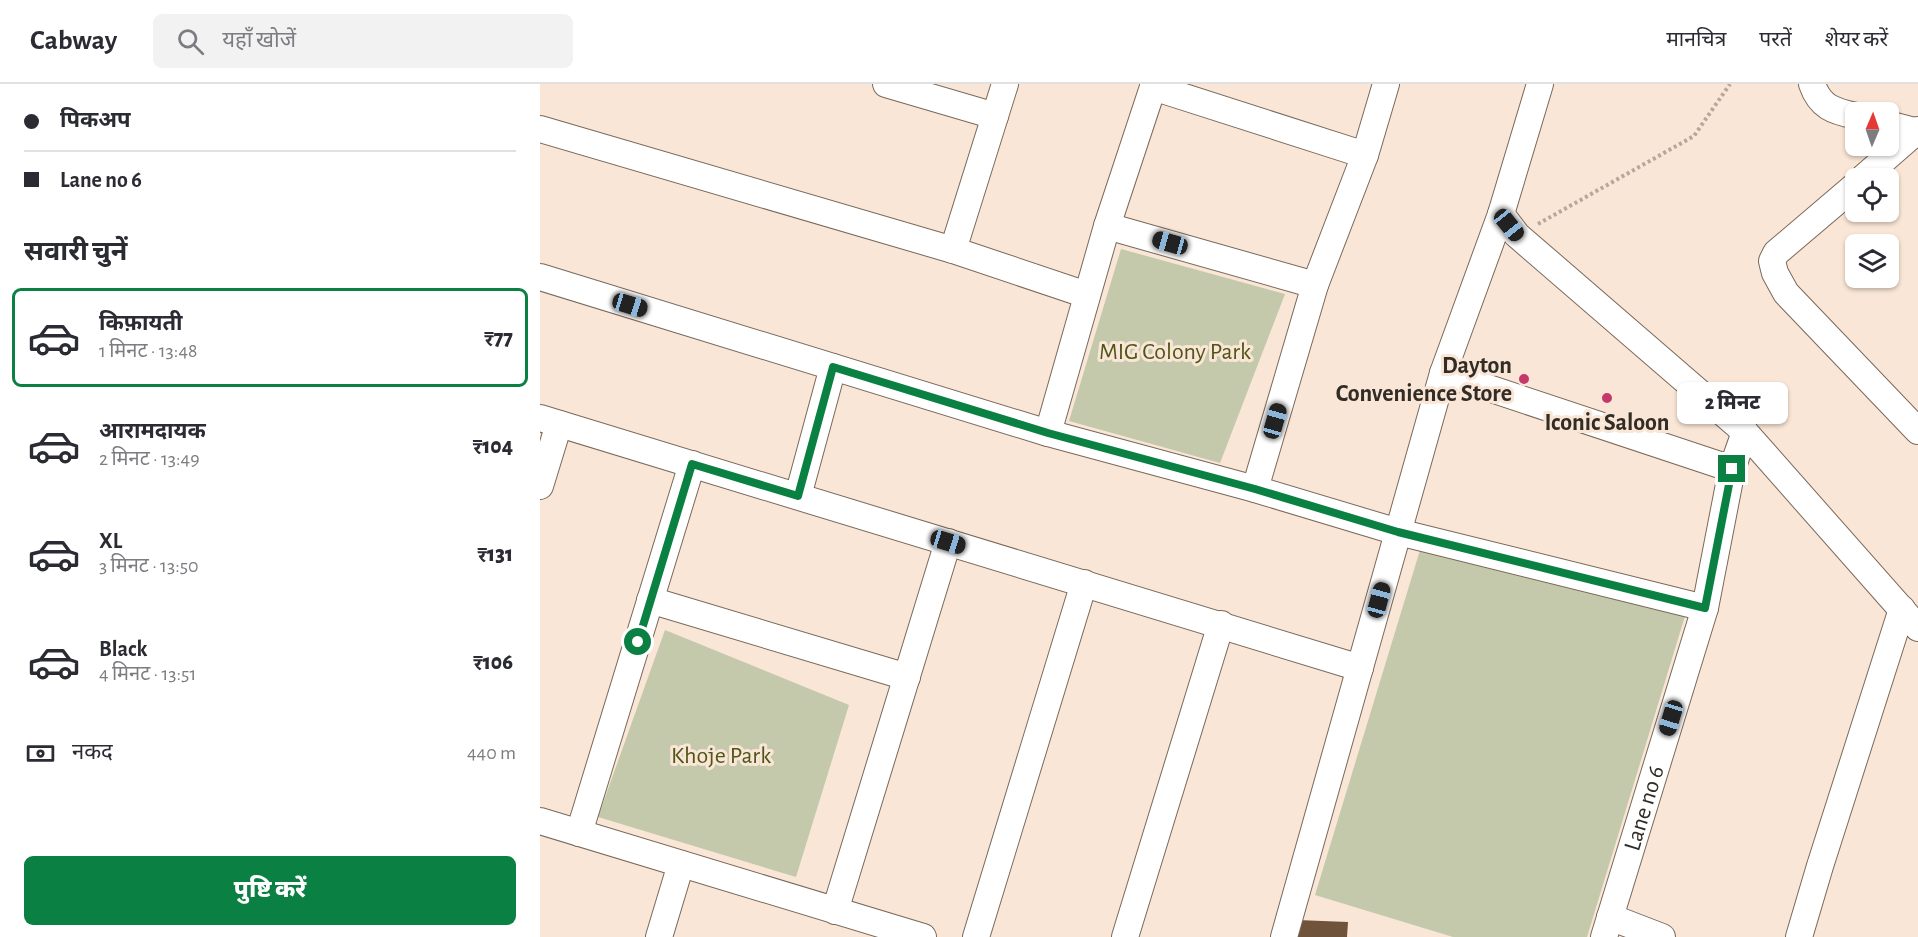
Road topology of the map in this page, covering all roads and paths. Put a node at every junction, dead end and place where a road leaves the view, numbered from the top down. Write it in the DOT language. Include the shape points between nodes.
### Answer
graph roads {
  1 [pos="886,84"];
  2 [pos="1005,84"];
  3 [pos="1386,84"];
  4 [pos="1540,84"];
  5 [pos="1730,84"];
  6 [pos="1812,84"];
  7 [pos="1153,85"];
  8 [pos="1845,112"];
  9 [pos="995,116"];
  10 [pos="1899,127"];
  11 [pos="540,129"];
  12 [pos="1918,131"];
  13 [pos="1365,154"];
  14 [pos="1875,168"];
  15 [pos="1845,194"];
  16 [pos="1500,214"];
  17 [pos="1107,226"];
  18 [pos="1518,235"];
  19 [pos="953,250"];
  20 [pos="540,277"];
  21 [pos="1315,285"];
  22 [pos="1088,295"];
  23 [pos="833,367"];
  24 [pos="1443,373"];
  25 [pos="549,421"];
  26 [pos="1918,431"];
  27 [pos="1745,432"];
  28 [pos="1048,433"];
  29 [pos="692,464"];
  30 [pos="1732,469"];
  31 [pos="540,486"];
  32 [pos="1255,489"];
  33 [pos="798,496"];
  34 [pos="1398,532"];
  35 [pos="948,542"];
  36 [pos="1084,583"];
  37 [pos="650,600"];
  38 [pos="1705,608"];
  39 [pos="1910,619"];
  40 [pos="1221,624"];
  41 [pos="1360,668"];
  42 [pos="907,677"];
  43 [pos="540,821"];
  44 [pos="579,833"];
  45 [pos="681,864"];
  46 [pos="835,911"];
  47 [pos="1607,927"];
  48 [pos="659,937"];
  49 [pos="923,937"];
  50 [pos="976,937"];
  51 [pos="1125,937"];
  52 [pos="1284,937"];
  53 [pos="1662,937"];
  54 [pos="1799,937"];
  1 -- 9 [label="street"];
  2 -- 9 [label="street"];
  3 -- 13 [label="street"];
  4 -- 16 [label="street"];
  5 -- 18 [label="path" via="1694,135"];
  6 -- 8 [label="street" via="1825,106"];
  7 -- 13 [label="street"];
  7 -- 17 [label="street"];
  9 -- 19 [label="street"];
  10 -- 12 [label="street"];
  11 -- 19 [label="street"];
  12 -- 14 [label="street"];
  13 -- 21 [label="street"];
  15 -- 26 [label="street" via="1776,253 1772,261 1775,273 1786,293"];
  16 -- 18 [label="street"];
  16 -- 24 [label="street"];
  17 -- 21 [label="street"];
  17 -- 22 [label="street"];
  18 -- 27 [label="street"];
  19 -- 22 [label="street"];
  20 -- 23 [label="street"];
  21 -- 32 [label="street"];
  22 -- 28 [label="street"];
  23 -- 28 [label="street"];
  23 -- 33 [label="street"];
  24 -- 30 [label="street"];
  24 -- 34 [label="street"];
  25 -- 29 [label="street"];
  25 -- 31 [label="street"];
  27 -- 30 [label="street, Lane no 6"];
  27 -- 39 [label="street"];
  28 -- 32 [label="street"];
  29 -- 33 [label="street"];
  29 -- 37 [label="street"];
  30 -- 38 [label="street, Lane no 6"];
  32 -- 34 [label="street"];
  33 -- 35 [label="street"];
  34 -- 38 [label="street"];
  34 -- 41 [label="street"];
  35 -- 36 [label="street"];
  35 -- 42 [label="street"];
  36 -- 40 [label="street"];
  36 -- 50 [label="street"];
  37 -- 42 [label="street"];
  37 -- 44 [label="street"];
  38 -- 47 [label="street, Lane no 6"];
  39 -- 54 [label="street" via="1820,866"];
  40 -- 41 [label="street"];
  40 -- 51 [label="street"];
  41 -- 52 [label="street"];
  42 -- 46 [label="street"];
  43 -- 44 [label="street"];
  44 -- 45 [label="street"];
  45 -- 46 [label="street"];
  45 -- 48 [label="street"];
  46 -- 49 [label="street"];
  47 -- 53 [label="street"];
}
